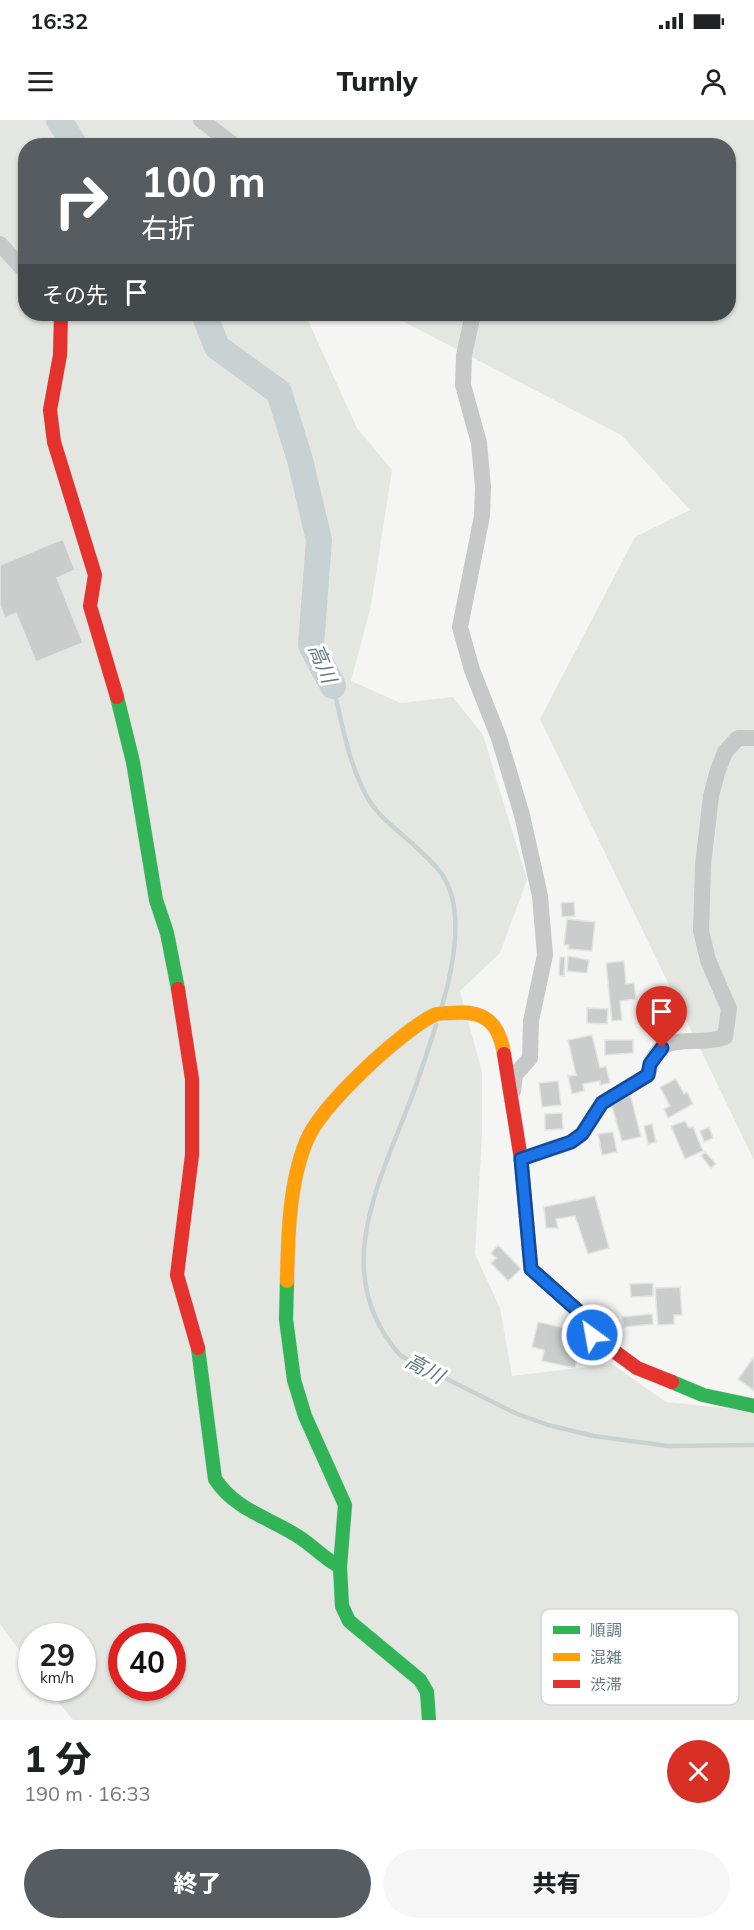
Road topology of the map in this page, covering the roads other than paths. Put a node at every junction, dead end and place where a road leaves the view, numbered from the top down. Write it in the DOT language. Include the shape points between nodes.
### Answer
graph roads {
  1 [pos="201,120"];
  2 [pos="225,138"];
  3 [pos="0,244"];
  4 [pos="18,263"];
  5 [pos="61,321"];
  6 [pos="471,321"];
  7 [pos="754,738"];
  8 [pos="513,1095"];
  9 [pos="521,1159"];
  10 [pos="754,1406"];
  11 [pos="340,1567"];
  12 [pos="429,1720"];
  1 -- 2 [label="street"];
  3 -- 4 [label="street"];
  5 -- 11 [label="street" via="60,355 50,410 54,442 95,575 90,606 116,688 133,762 156,900 167,933 185,1021 192,1079 192,1155 177,1275 199,1350 215,1479 231,1500 301,1539"];
  6 -- 8 [label="street" via="463,385 478,443 482,516 460,627 472,670 500,738 522,815 540,896 545,955 531,1021 530,1058 515,1075"];
  7 -- 9 [label="street" via="738,738 725,752 711,796 703,865 701,931 708,960 729,1009 725,1037 710,1042 678,1039 662,1048 650,1064 648,1075 602,1103 582,1134 571,1142"];
  8 -- 9 [label="street"];
  8 -- 11 [label="street" via="503,1046 493,1024 473,1011 436,1014 407,1033 331,1104 306,1142 295,1185 286,1319 294,1380 305,1416 345,1505"];
  9 -- 10 [label="street" via="531,1269 577,1310 592,1335 637,1368 703,1395"];
  11 -- 12 [label="street" via="340,1594 348,1621 420,1680 427,1692"];
}
